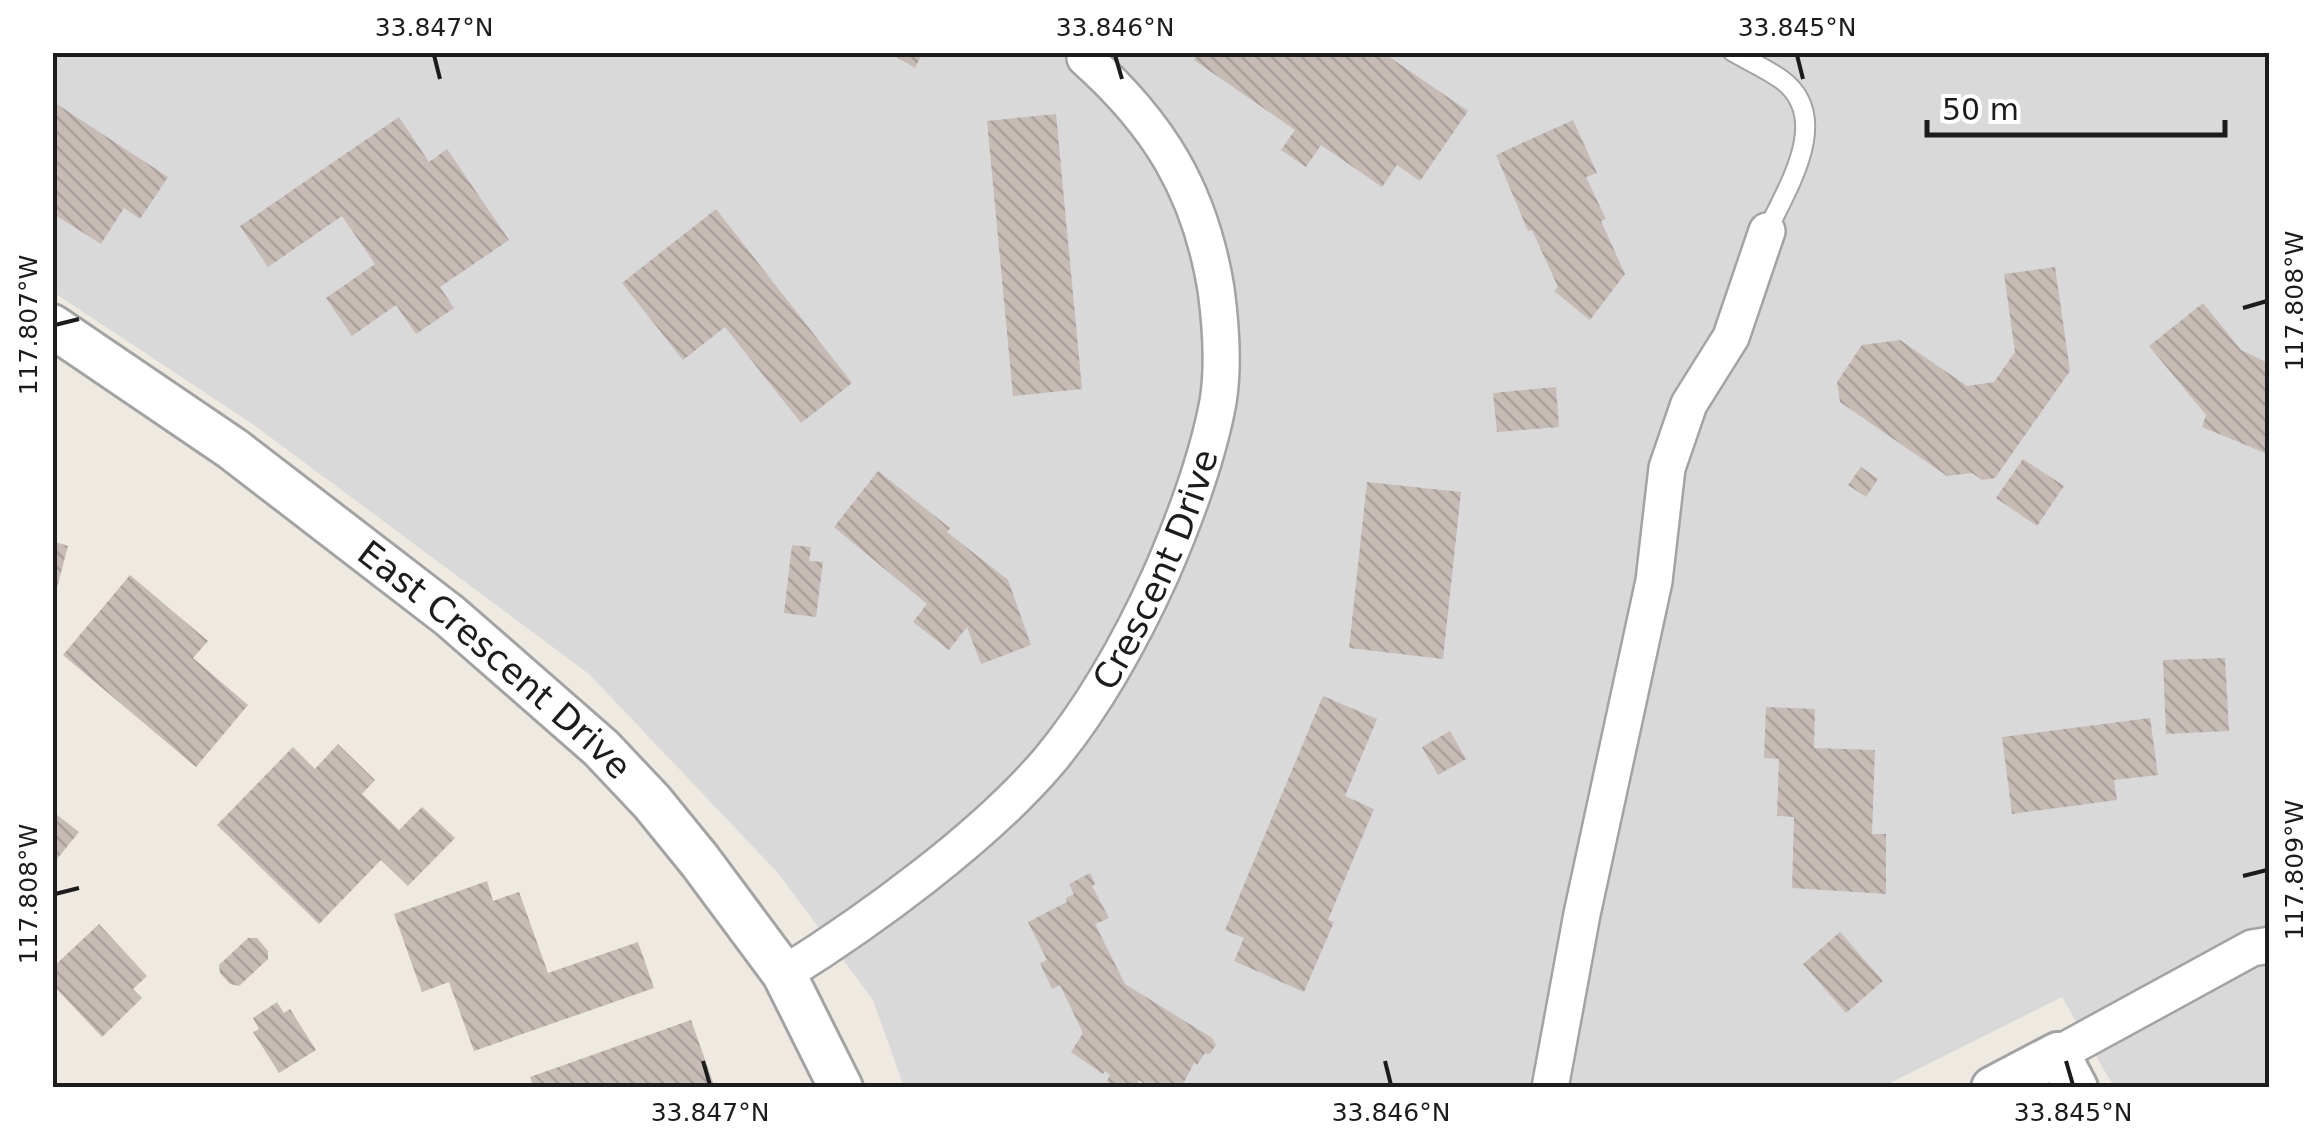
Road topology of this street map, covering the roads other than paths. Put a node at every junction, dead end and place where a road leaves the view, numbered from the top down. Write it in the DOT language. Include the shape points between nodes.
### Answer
graph roads {
  1 [pos="1733,52"];
  2 [pos="1085,58"];
  3 [pos="1767,231"];
  4 [pos="52,326"];
  5 [pos="2270,945"];
  6 [pos="784,974"];
  7 [pos="2067,1071"];
  8 [pos="841,1088"];
  9 [pos="1550,1088"];
  10 [pos="1993,1088"];
  1 -- 3 [label="lane" via="1785,81 1804,111 1803,156"];
  2 -- 6 [label="street, Crescent Drive" via="1167,150 1210,252 1222,328 1218,399 1182,525 1110,673 1048,762 959,846"];
  3 -- 9 [label="street" via="1731,338 1689,404 1667,468 1654,582"];
  4 -- 6 [label="street, East Crescent Drive" via="233,449 450,616 601,748 700,860"];
  5 -- 7 [label="street" via="2252,948"];
  6 -- 8 [label="street, East Crescent Drive"];
  7 -- 10 [label="street"];
}
